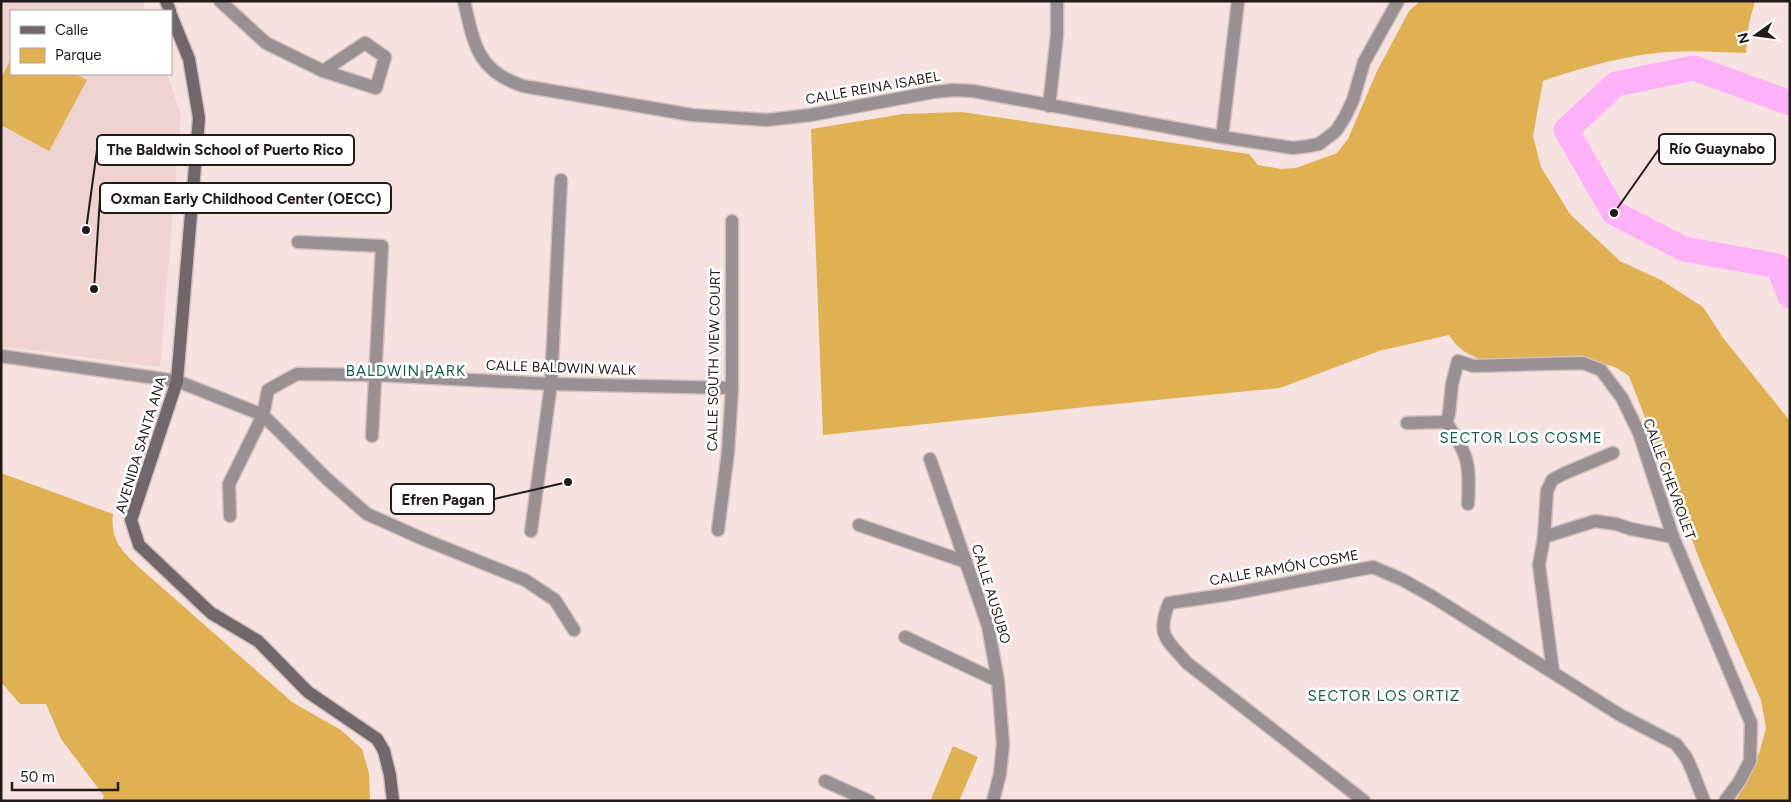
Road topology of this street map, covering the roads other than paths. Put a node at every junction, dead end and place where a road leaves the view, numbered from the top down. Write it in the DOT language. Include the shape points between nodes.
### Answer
graph roads {
  1 [pos="220,1"];
  2 [pos="464,1"];
  3 [pos="1057,1"];
  4 [pos="1238,1"];
  5 [pos="1398,1"];
  6 [pos="172,17"];
  7 [pos="323,71"];
  8 [pos="1049,106"];
  9 [pos="1222,137"];
  10 [pos="561,180"];
  11 [pos="732,221"];
  12 [pos="298,242"];
  13 [pos="1,356"];
  14 [pos="376,375"];
  15 [pos="177,382"];
  16 [pos="551,384"];
  17 [pos="732,388"];
  18 [pos="263,415"];
  19 [pos="1446,422"];
  20 [pos="1407,423"];
  21 [pos="372,436"];
  22 [pos="1613,453"];
  23 [pos="930,459"];
  24 [pos="1468,504"];
  25 [pos="230,516"];
  26 [pos="859,525"];
  27 [pos="718,530"];
  28 [pos="531,531"];
  29 [pos="1544,537"];
  30 [pos="1673,537"];
  31 [pos="966,562"];
  32 [pos="574,630"];
  33 [pos="904,637"];
  34 [pos="1553,672"];
  35 [pos="998,681"];
  36 [pos="825,781"];
  37 [pos="393,801"];
  38 [pos="869,801"];
  39 [pos="992,801"];
  40 [pos="1364,801"];
  41 [pos="1704,801"];
  42 [pos="1724,801"];
  1 -- 7 [label="street" via="266,44"];
  2 -- 8 [label="street, CALLE REINA ISABEL" via="474,43 482,58 492,70 523,86 692,114 767,120 954,90"];
  3 -- 8 [label="street" via="1057,35"];
  4 -- 9 [label="street"];
  5 -- 9 [label="street, CALLE REINA ISABEL" via="1364,62 1345,117 1327,139 1293,148"];
  6 -- 15 [label="street, AVENIDA SANTA ANA" via="189,59 199,118"];
  7 -- 7 [label="street" via="364,43 384,57 376,88"];
  8 -- 9 [label="street, CALLE REINA ISABEL"];
  10 -- 16 [label="street"];
  11 -- 17 [label="street, CALLE SOUTH VIEW COURT"];
  12 -- 14 [label="street" via="382,246"];
  13 -- 15 [label="street"];
  14 -- 16 [label="street, CALLE BALDWIN WALK"];
  14 -- 18 [label="street, CALLE BALDWIN WALK" via="297,374 268,390"];
  14 -- 21 [label="street"];
  15 -- 18 [label="street"];
  15 -- 37 [label="street, AVENIDA SANTA ANA" via="131,520 139,545 211,613 258,641 308,692 377,739 384,751"];
  16 -- 17 [label="street, CALLE BALDWIN WALK"];
  16 -- 28 [label="street"];
  17 -- 27 [label="street, CALLE SOUTH VIEW COURT"];
  18 -- 25 [label="street, CALLE BALDWIN WALK" via="229,484"];
  18 -- 32 [label="street" via="326,479 368,514 525,580 555,600"];
  19 -- 20 [label="street"];
  19 -- 24 [label="street" via="1465,453 1470,473"];
  19 -- 30 [label="street, CALLE CHEVROLET" via="1458,360 1473,366 1582,363 1601,370 1622,398 1638,433"];
  22 -- 29 [label="street" via="1552,480 1547,491"];
  23 -- 31 [label="street, CALLE AUSUBO"];
  26 -- 31 [label="street"];
  29 -- 30 [label="street" via="1595,521"];
  29 -- 34 [label="street" via="1539,565"];
  30 -- 42 [label="street, CALLE CHEVROLET" via="1751,723 1750,761"];
  31 -- 35 [label="street, CALLE AUSUBO" via="988,626"];
  33 -- 35 [label="street"];
  34 -- 40 [label="street, CALLE RAMÓN COSME" via="1433,596 1374,567 1169,603 1162,629 1166,640 1186,663"];
  34 -- 41 [label="street, CALLE RAMÓN COSME" via="1620,715 1676,744 1686,757"];
  35 -- 39 [label="street, CALLE AUSUBO" via="1003,744 1000,774"];
  36 -- 38 [label="street"];
}
